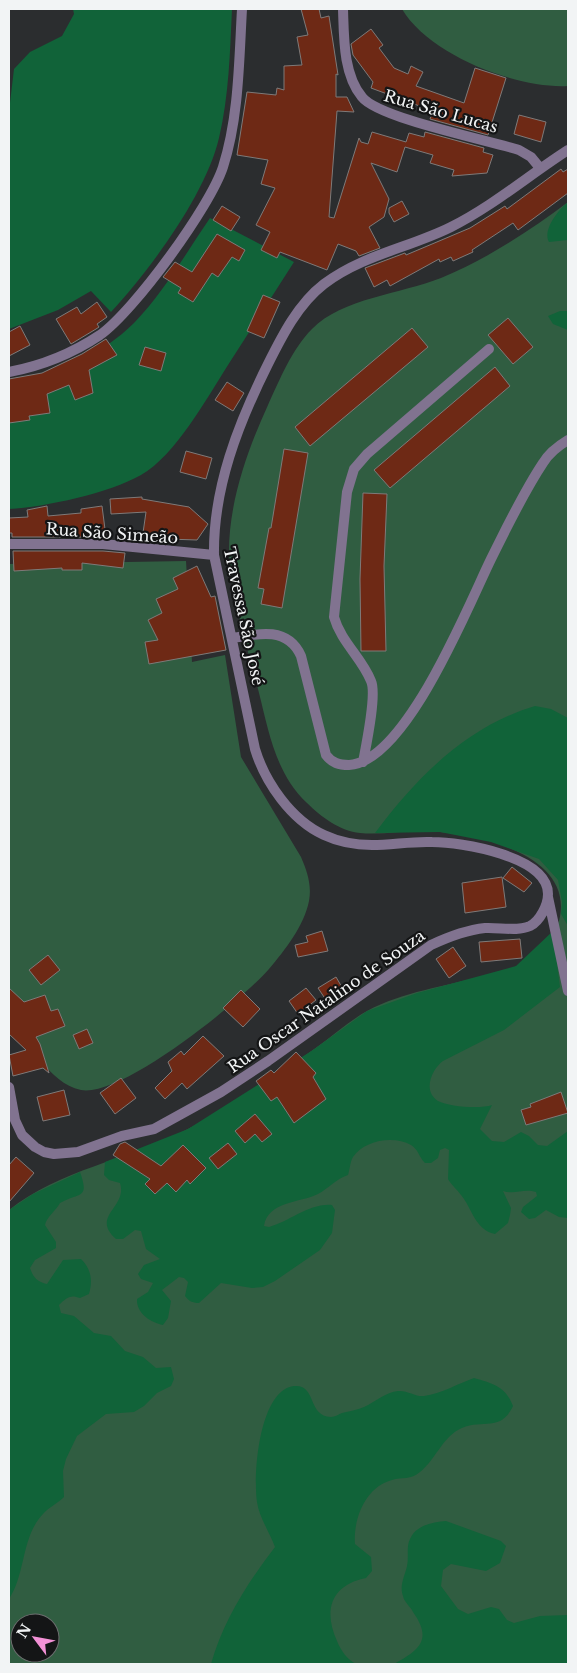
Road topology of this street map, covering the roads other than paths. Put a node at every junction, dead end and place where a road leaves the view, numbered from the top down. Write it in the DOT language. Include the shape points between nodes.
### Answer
graph roads {
  1 [pos="242,9"];
  2 [pos="343,9"];
  3 [pos="568,150"];
  4 [pos="540,168"];
  5 [pos="489,349"];
  6 [pos="9,372"];
  7 [pos="568,440"];
  8 [pos="9,544"];
  9 [pos="214,555"];
  10 [pos="233,638"];
  11 [pos="362,762"];
  12 [pos="548,895"];
  13 [pos="568,991"];
  14 [pos="9,1088"];
  1 -- 6 [label="street" via="232,123 223,167 205,204 138,296 101,334 62,356"];
  2 -- 4 [label="street, Rua São Lucas" via="349,68 357,90 368,104 395,116 519,150"];
  3 -- 4 [label="street, Travessa São José"];
  4 -- 9 [label="street, Travessa São José" via="489,205 451,227 359,263 330,280 308,300 277,346 232,446 216,519"];
  5 -- 11 [label="street" via="367,454 350,477 343,514 334,617 340,633 372,683 369,729"];
  7 -- 11 [label="street" via="549,455 531,483 473,594 440,668 424,694 377,753"];
  8 -- 9 [label="street, Rua São Simeão" via="103,544"];
  9 -- 10 [label="street, Travessa São José"];
  10 -- 11 [label="street" via="269,633 293,644 301,656 326,755 330,761 345,765"];
  10 -- 12 [label="street, Travessa São José" via="256,748 270,784 318,832 356,844 447,843 491,851 533,868 545,882"];
  12 -- 13 [label="street"];
  12 -- 14 [label="street, Rua Oscar Natalino de Souza" via="545,908 533,924 525,928 484,928 431,945 268,1061 154,1129 122,1136 78,1152 44,1152 22,1135 15,1120"];
}
